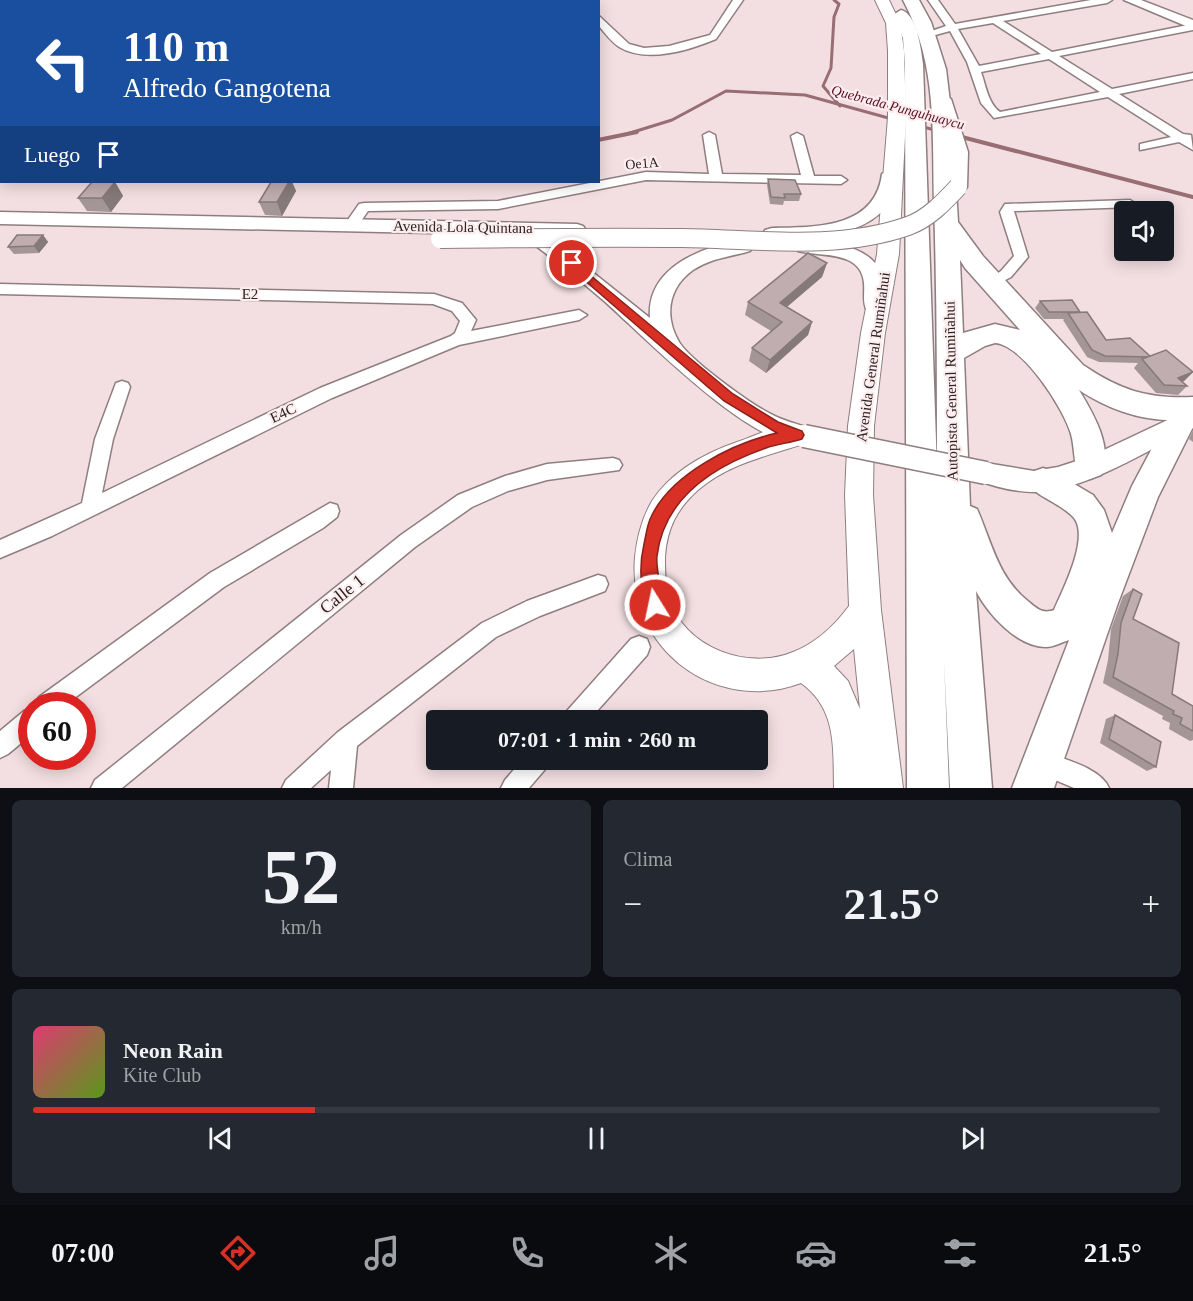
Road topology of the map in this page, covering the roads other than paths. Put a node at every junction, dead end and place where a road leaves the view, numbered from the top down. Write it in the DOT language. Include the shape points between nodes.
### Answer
graph roads {
  1 [pos="738,0"];
  2 [pos="882,0"];
  3 [pos="893,0"];
  4 [pos="911,0"];
  5 [pos="933,0"];
  6 [pos="1107,0"];
  7 [pos="1130,0"];
  8 [pos="600,20"];
  9 [pos="995,20"];
  10 [pos="1193,26"];
  11 [pos="952,27"];
  12 [pos="928,34"];
  13 [pos="1050,55"];
  14 [pos="975,70"];
  15 [pos="938,76"];
  16 [pos="1193,76"];
  17 [pos="1111,93"];
  18 [pos="915,127"];
  19 [pos="709,135"];
  20 [pos="1193,135"];
  21 [pos="797,136"];
  22 [pos="1180,138"];
  23 [pos="1193,146"];
  24 [pos="1144,147"];
  25 [pos="716,176"];
  26 [pos="808,178"];
  27 [pos="841,180"];
  28 [pos="1114,204"];
  29 [pos="944,213"];
  30 [pos="0,218"];
  31 [pos="351,225"];
  32 [pos="523,228"];
  33 [pos="0,230"];
  34 [pos="440,239"];
  35 [pos="543,241"];
  36 [pos="743,247"];
  37 [pos="992,282"];
  38 [pos="0,289"];
  39 [pos="579,315"];
  40 [pos="873,333"];
  41 [pos="456,340"];
  42 [pos="672,349"];
  43 [pos="951,353"];
  44 [pos="122,387"];
  45 [pos="1189,416"];
  46 [pos="800,436"];
  47 [pos="613,465"];
  48 [pos="1090,466"];
  49 [pos="970,477"];
  50 [pos="1043,481"];
  51 [pos="90,507"];
  52 [pos="330,511"];
  53 [pos="0,549"];
  54 [pos="598,584"];
  55 [pos="865,610"];
  56 [pos="639,647"];
  57 [pos="805,665"];
  58 [pos="65,692"];
  59 [pos="583,710"];
  60 [pos="18,731"];
  61 [pos="346,740"];
  62 [pos="0,746"];
  63 [pos="529,770"];
  64 [pos="1037,776"];
  65 [pos="103,788"];
  66 [pos="294,788"];
  67 [pos="341,788"];
  68 [pos="513,788"];
  69 [pos="852,788"];
  70 [pos="885,788"];
  71 [pos="928,788"];
  72 [pos="971,788"];
  73 [pos="1097,788"];
  1 -- 8 [label="street" via="713,37 652,52 623,46"];
  2 -- 18 [label="main road, Avenida General Rumiñahui" via="893,23"];
  3 -- 18 [label="highway, Autopista General Rumiñahui" via="911,39"];
  4 -- 12 [label="highway, Autopista General Rumiñahui"];
  5 -- 11 [label="street"];
  6 -- 9 [label="street"];
  7 -- 10 [label="main road"];
  9 -- 11 [label="street"];
  9 -- 13 [label="street"];
  10 -- 13 [label="street"];
  11 -- 12 [label="street"];
  11 -- 14 [label="street"];
  12 -- 15 [label="highway, Autopista General Rumiñahui"];
  13 -- 14 [label="street"];
  13 -- 17 [label="street"];
  14 -- 17 [label="street" via="988,108 1002,117"];
  15 -- 18 [label="highway, Autopista General Rumiñahui"];
  15 -- 29 [label="main road, Avenida Lola Quintana, bridge" via="960,147 962,168 958,187"];
  16 -- 17 [label="street"];
  17 -- 22 [label="street"];
  18 -- 29 [label="highway, Autopista General Rumiñahui"];
  18 -- 32 [label="main road, Avenida Lola Quintana" via="887,195 874,209 840,228 739,234"];
  18 -- 40 [label="main road, Avenida General Rumiñahui"];
  18 -- 71 [label="highway, Autopista General Rumiñahui"];
  19 -- 25 [label="street"];
  20 -- 22 [label="street"];
  21 -- 26 [label="street"];
  22 -- 23 [label="street"];
  22 -- 24 [label="street"];
  25 -- 26 [label="street, Oe1A"];
  25 -- 31 [label="street, Oe1A" via="640,177 498,205 364,207"];
  26 -- 27 [label="street, Oe1A"];
  28 -- 37 [label="street" via="1010,207 1007,212 1021,257 1006,274"];
  29 -- 34 [label="main road, Avenida Lola Quintana, bridge" via="872,235 812,239"];
  29 -- 37 [label="highway"];
  29 -- 43 [label="highway, Autopista General Rumiñahui"];
  30 -- 31 [label="main road, Avenida Lola Quintana"];
  31 -- 32 [label="main road, Avenida Lola Quintana"];
  32 -- 35 [label="main road"];
  33 -- 34 [label="main road, Avenida Lola Quintana"];
  34 -- 35 [label="main road, Avenida Lola Quintana"];
  35 -- 36 [label="main road, Avenida Lola Quintana"];
  35 -- 42 [label="main road"];
  36 -- 40 [label="main road, Avenida Lola Quintana" via="823,247 838,249 859,260 874,280"];
  36 -- 42 [label="main road" via="699,257 669,281 658,313"];
  37 -- 45 [label="highway" via="1085,381 1133,405"];
  38 -- 41 [label="street, E2" via="434,299 457,308 468,320"];
  39 -- 41 [label="street, E4C"];
  40 -- 55 [label="main road, Avenida General Rumiñahui" via="861,426 859,495"];
  41 -- 51 [label="street, E4C" via="326,393"];
  42 -- 46 [label="main road" via="728,398"];
  43 -- 48 [label="highway" via="990,334 1007,336 1022,345 1045,367 1076,411 1086,434"];
  43 -- 49 [label="highway, Autopista General Rumiñahui"];
  44 -- 51 [label="street" via="104,439"];
  45 -- 48 [label="main road"];
  45 -- 64 [label="highway" via="1143,496"];
  46 -- 49 [label="main road, bridge"];
  46 -- 57 [label="main road" via="764,442 693,479 663,509 649,557 655,605 667,628 689,652 714,668 744,676 786,672"];
  47 -- 65 [label="street, Calle 1" via="548,472 465,501 408,541"];
  48 -- 50 [label="main road"];
  49 -- 50 [label="main road"];
  49 -- 50 [label="highway" via="984,575 1013,613 1032,626 1049,630 1067,622 1097,541 1095,521 1086,509"];
  49 -- 72 [label="highway, Autopista General Rumiñahui"];
  51 -- 53 [label="street, E4C"];
  52 -- 58 [label="street" via="217,580"];
  54 -- 61 [label="street" via="489,630"];
  55 -- 57 [label="main road" via="843,639"];
  55 -- 70 [label="main road, Avenida General Rumiñahui"];
  56 -- 59 [label="street"];
  57 -- 69 [label="main road" via="828,683 842,709"];
  60 -- 62 [label="street"];
  61 -- 66 [label="street"];
  61 -- 67 [label="street"];
  63 -- 68 [label="street"];
  64 -- 73 [label="street" via="1076,776"];
}
